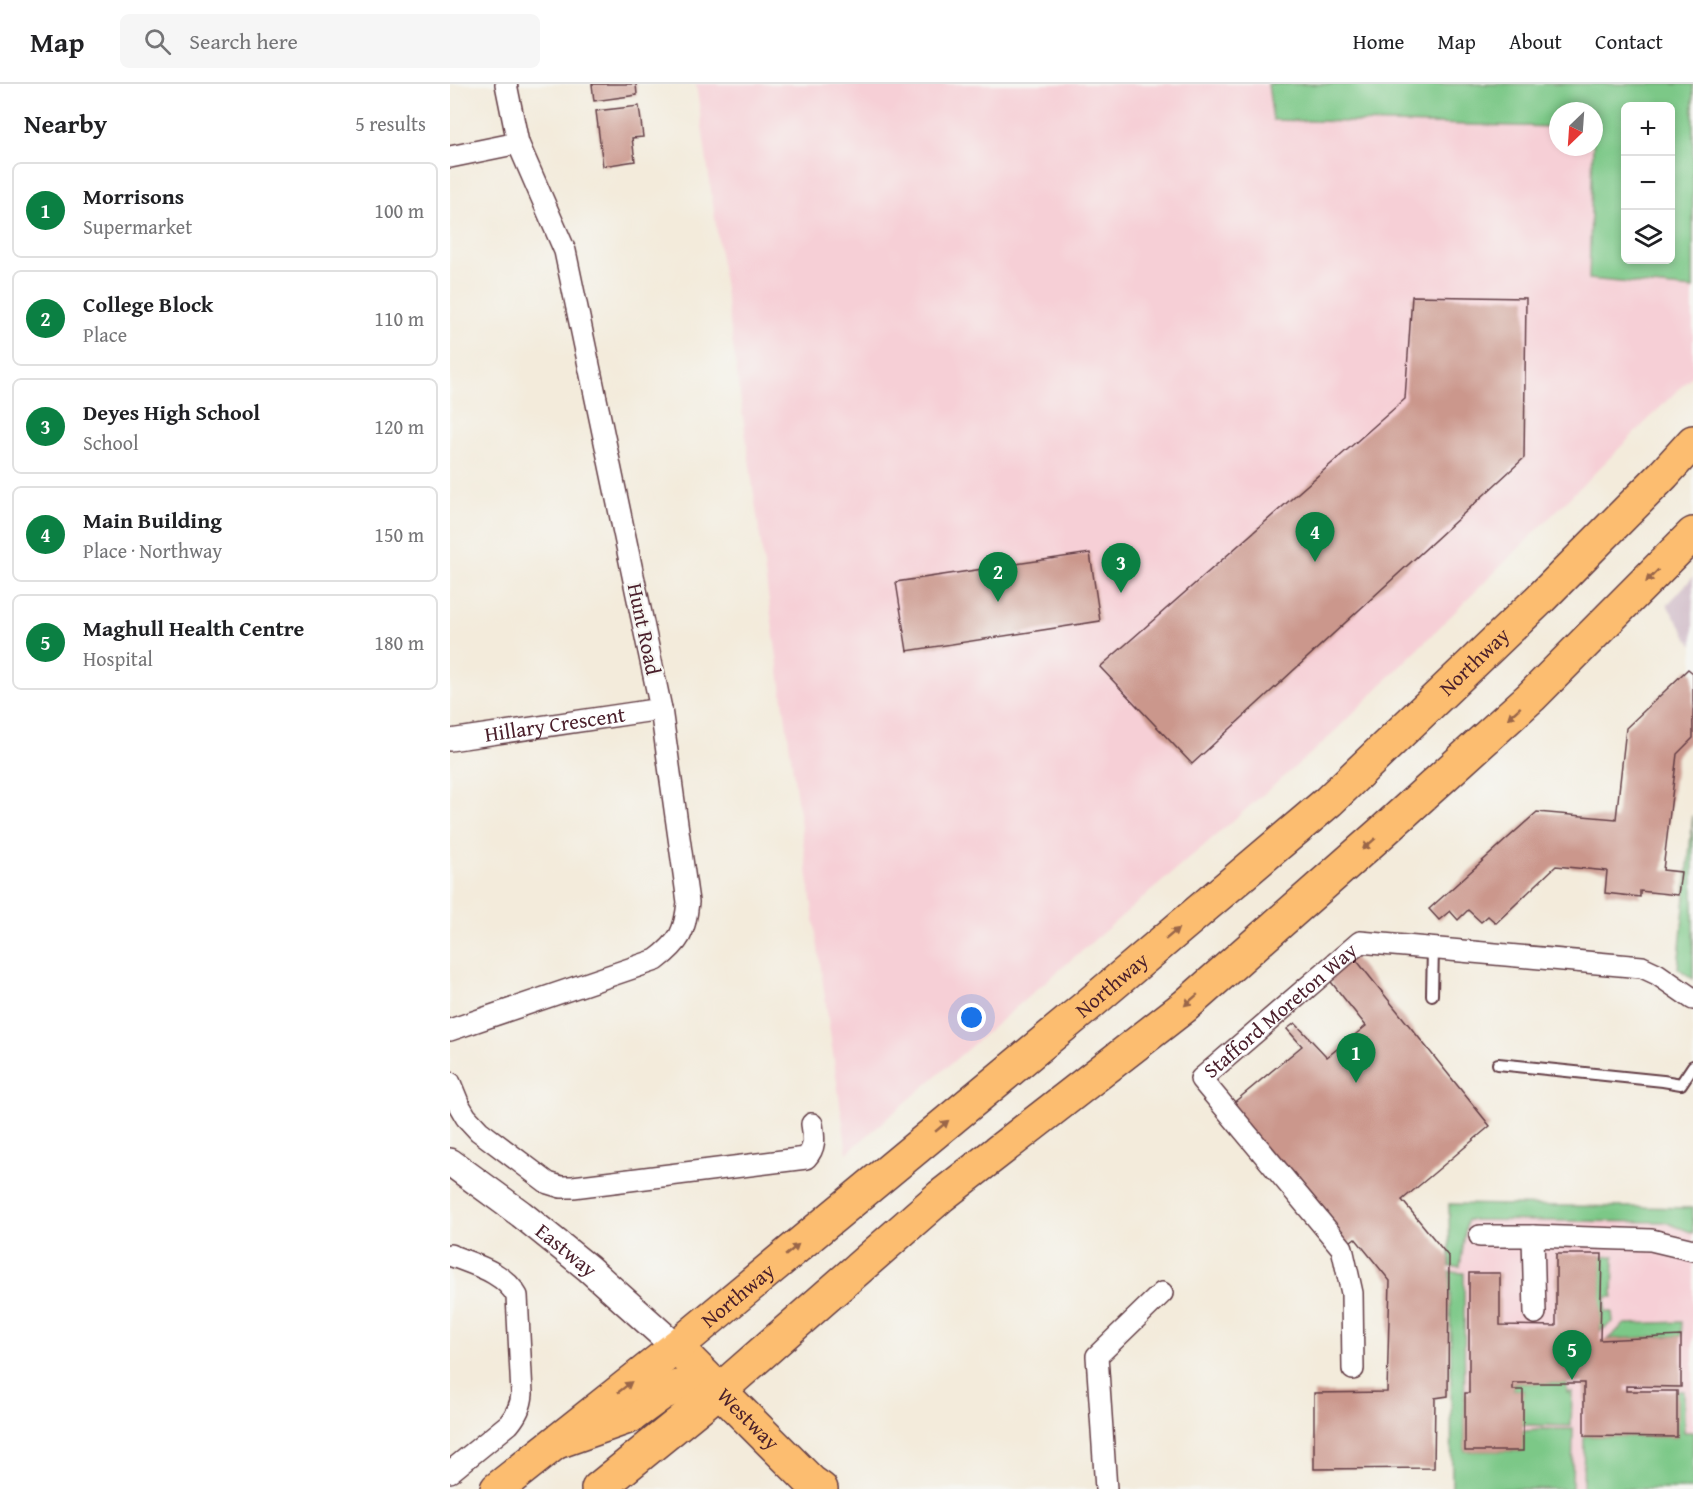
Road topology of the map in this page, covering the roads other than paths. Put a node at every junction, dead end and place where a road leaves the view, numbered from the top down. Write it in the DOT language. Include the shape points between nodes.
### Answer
graph roads {
  1 [pos="506,84"];
  2 [pos="518,143"];
  3 [pos="450,157"];
  4 [pos="1693,442"];
  5 [pos="1693,534"];
  6 [pos="661,709"];
  7 [pos="450,740"];
  8 [pos="1433,948"];
  9 [pos="1432,995"];
  10 [pos="1693,999"];
  11 [pos="450,1030"];
  12 [pos="1498,1064"];
  13 [pos="1693,1066"];
  14 [pos="450,1083"];
  15 [pos="1681,1084"];
  16 [pos="1693,1089"];
  17 [pos="812,1124"];
  18 [pos="450,1162"];
  19 [pos="1480,1236"];
  20 [pos="1533,1236"];
  21 [pos="1693,1250"];
  22 [pos="450,1255"];
  23 [pos="1162,1293"];
  24 [pos="1535,1313"];
  25 [pos="676,1347"];
  26 [pos="1353,1369"];
  27 [pos="720,1390"];
  28 [pos="556,1443"];
  29 [pos="450,1472"];
  30 [pos="497,1489"];
  31 [pos="598,1489"];
  32 [pos="821,1489"];
  33 [pos="1106,1489"];
  1 -- 2 [label="street, Hunt Road"];
  2 -- 3 [label="street"];
  2 -- 6 [label="street, Hunt Road" via="566,251"];
  25 -- 4 [label="main road, Northway, one-way" via="1329,801 1541,598"];
  5 -- 27 [label="main road, one-way" via="1532,697 1185,1006 941,1196"];
  6 -- 7 [label="street, Hillary Crescent"];
  6 -- 11 [label="street, Hunt Road" via="688,902 681,936 656,960"];
  8 -- 9 [label="lane"];
  8 -- 10 [label="street, Stafford Moreton Way" via="1642,967"];
  8 -- 26 [label="street, Stafford Moreton Way" via="1360,942 1201,1079 1342,1248 1352,1293"];
  12 -- 15 [label="lane"];
  13 -- 15 [label="lane"];
  14 -- 17 [label="street" via="466,1117 479,1131 548,1183 561,1186 806,1158 814,1143"];
  15 -- 16 [label="lane"];
  18 -- 25 [label="street, Eastway" via="588,1268"];
  19 -- 20 [label="street"];
  20 -- 21 [label="street" via="1651,1240"];
  20 -- 24 [label="street"];
  22 -- 29 [label="street" via="496,1274 517,1296 522,1394 521,1405 509,1424"];
  23 -- 33 [label="street" via="1097,1356"];
  25 -- 27 [label="main road, Westway"];
  28 -- 25 [label="main road, Northway, one-way"];
  27 -- 28 [label="main road" via="693,1384 676,1387 632,1416"];
  27 -- 31 [label="main road"];
  27 -- 32 [label="main road, Westway"];
  28 -- 30 [label="main road, Northway"];
}
